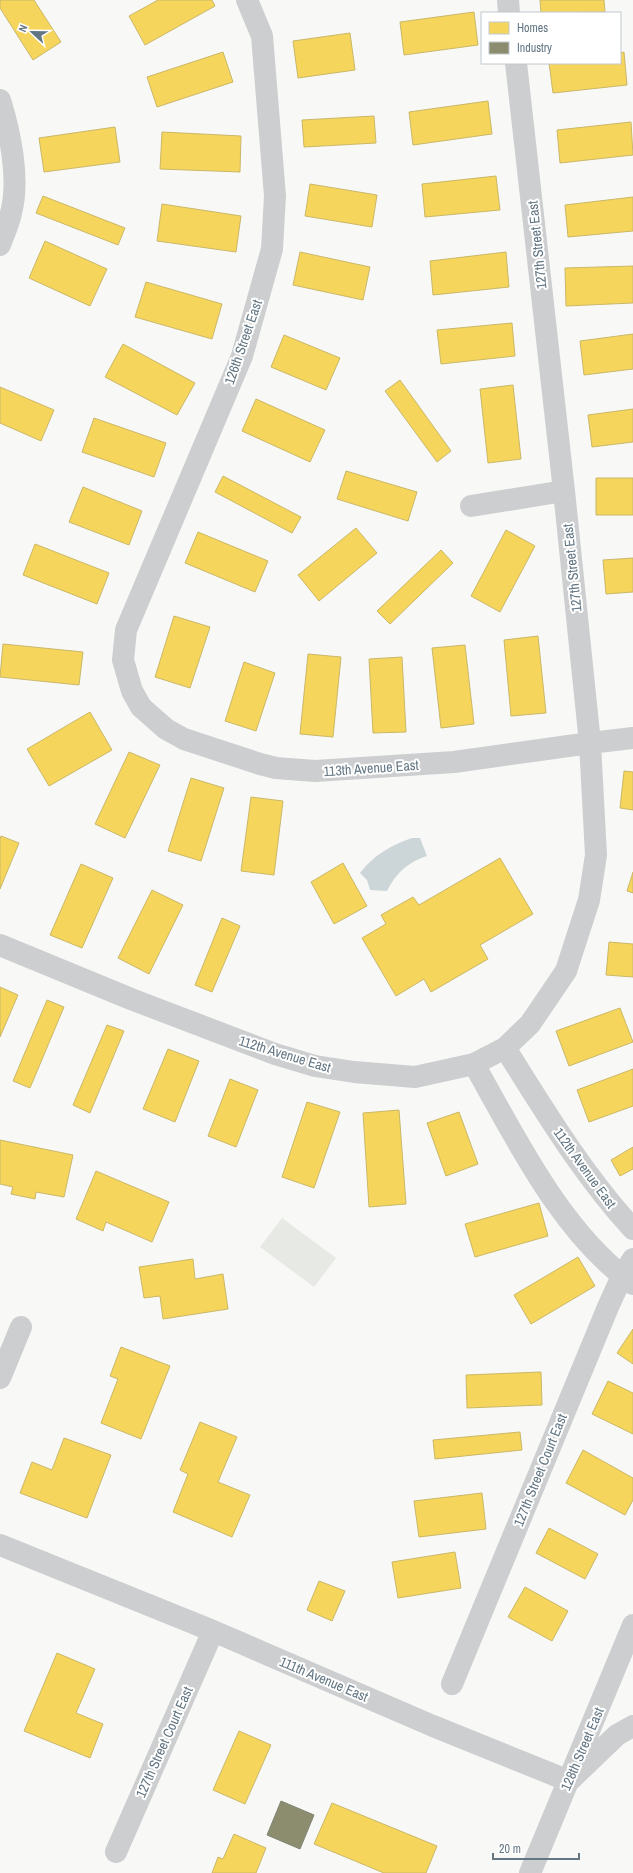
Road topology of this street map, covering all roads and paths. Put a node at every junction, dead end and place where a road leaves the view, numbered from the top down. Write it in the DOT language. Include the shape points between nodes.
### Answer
graph roads {
  1 [pos="247,0"];
  2 [pos="508,0"];
  3 [pos="509,12"];
  4 [pos="516,64"];
  5 [pos="2,106"];
  6 [pos="0,245"];
  7 [pos="564,491"];
  8 [pos="471,506"];
  9 [pos="132,692"];
  10 [pos="633,738"];
  11 [pos="590,743"];
  12 [pos="0,945"];
  13 [pos="505,1048"];
  14 [pos="474,1064"];
  15 [pos="633,1230"];
  16 [pos="629,1273"];
  17 [pos="21,1327"];
  18 [pos="0,1378"];
  19 [pos="0,1545"];
  20 [pos="633,1625"];
  21 [pos="213,1631"];
  22 [pos="452,1684"];
  23 [pos="633,1726"];
  24 [pos="569,1781"];
  25 [pos="116,1852"];
  26 [pos="530,1873"];
  1 -- 9 [label="street, 126th Street East" via="262,36 275,196 272,249 242,356 126,630 123,660"];
  2 -- 3 [label="street"];
  4 -- 7 [label="street, 127th Street East"];
  5 -- 6 [label="street" via="12,143 14,177 12,212"];
  7 -- 8 [label="street"];
  7 -- 11 [label="street, 127th Street East"];
  9 -- 11 [label="street, 113th Avenue East" via="141,707 166,729 184,739 276,768 316,771 454,762"];
  10 -- 11 [label="street, 113th Avenue East"];
  11 -- 13 [label="street, 127th Street East" via="596,854 589,900 566,971 530,1024"];
  12 -- 14 [label="street, 112th Avenue East" via="139,1002 275,1054 314,1066 415,1077"];
  13 -- 14 [label="street, 112th Avenue East"];
  13 -- 15 [label="street, 112th Avenue East" via="587,1173"];
  14 -- 16 [label="street" via="534,1169 573,1226 599,1256"];
  16 -- 22 [label="street, 127th Street Court East" via="608,1307"];
  17 -- 18 [label="street"];
  19 -- 21 [label="street, 111th Avenue East"];
  20 -- 24 [label="street, 128th Street East"];
  21 -- 24 [label="street, 111th Avenue East" via="433,1726"];
  21 -- 25 [label="street, 127th Street Court East"];
  23 -- 24 [label="street" via="617,1735"];
  24 -- 26 [label="street, 128th Street East"];
}
